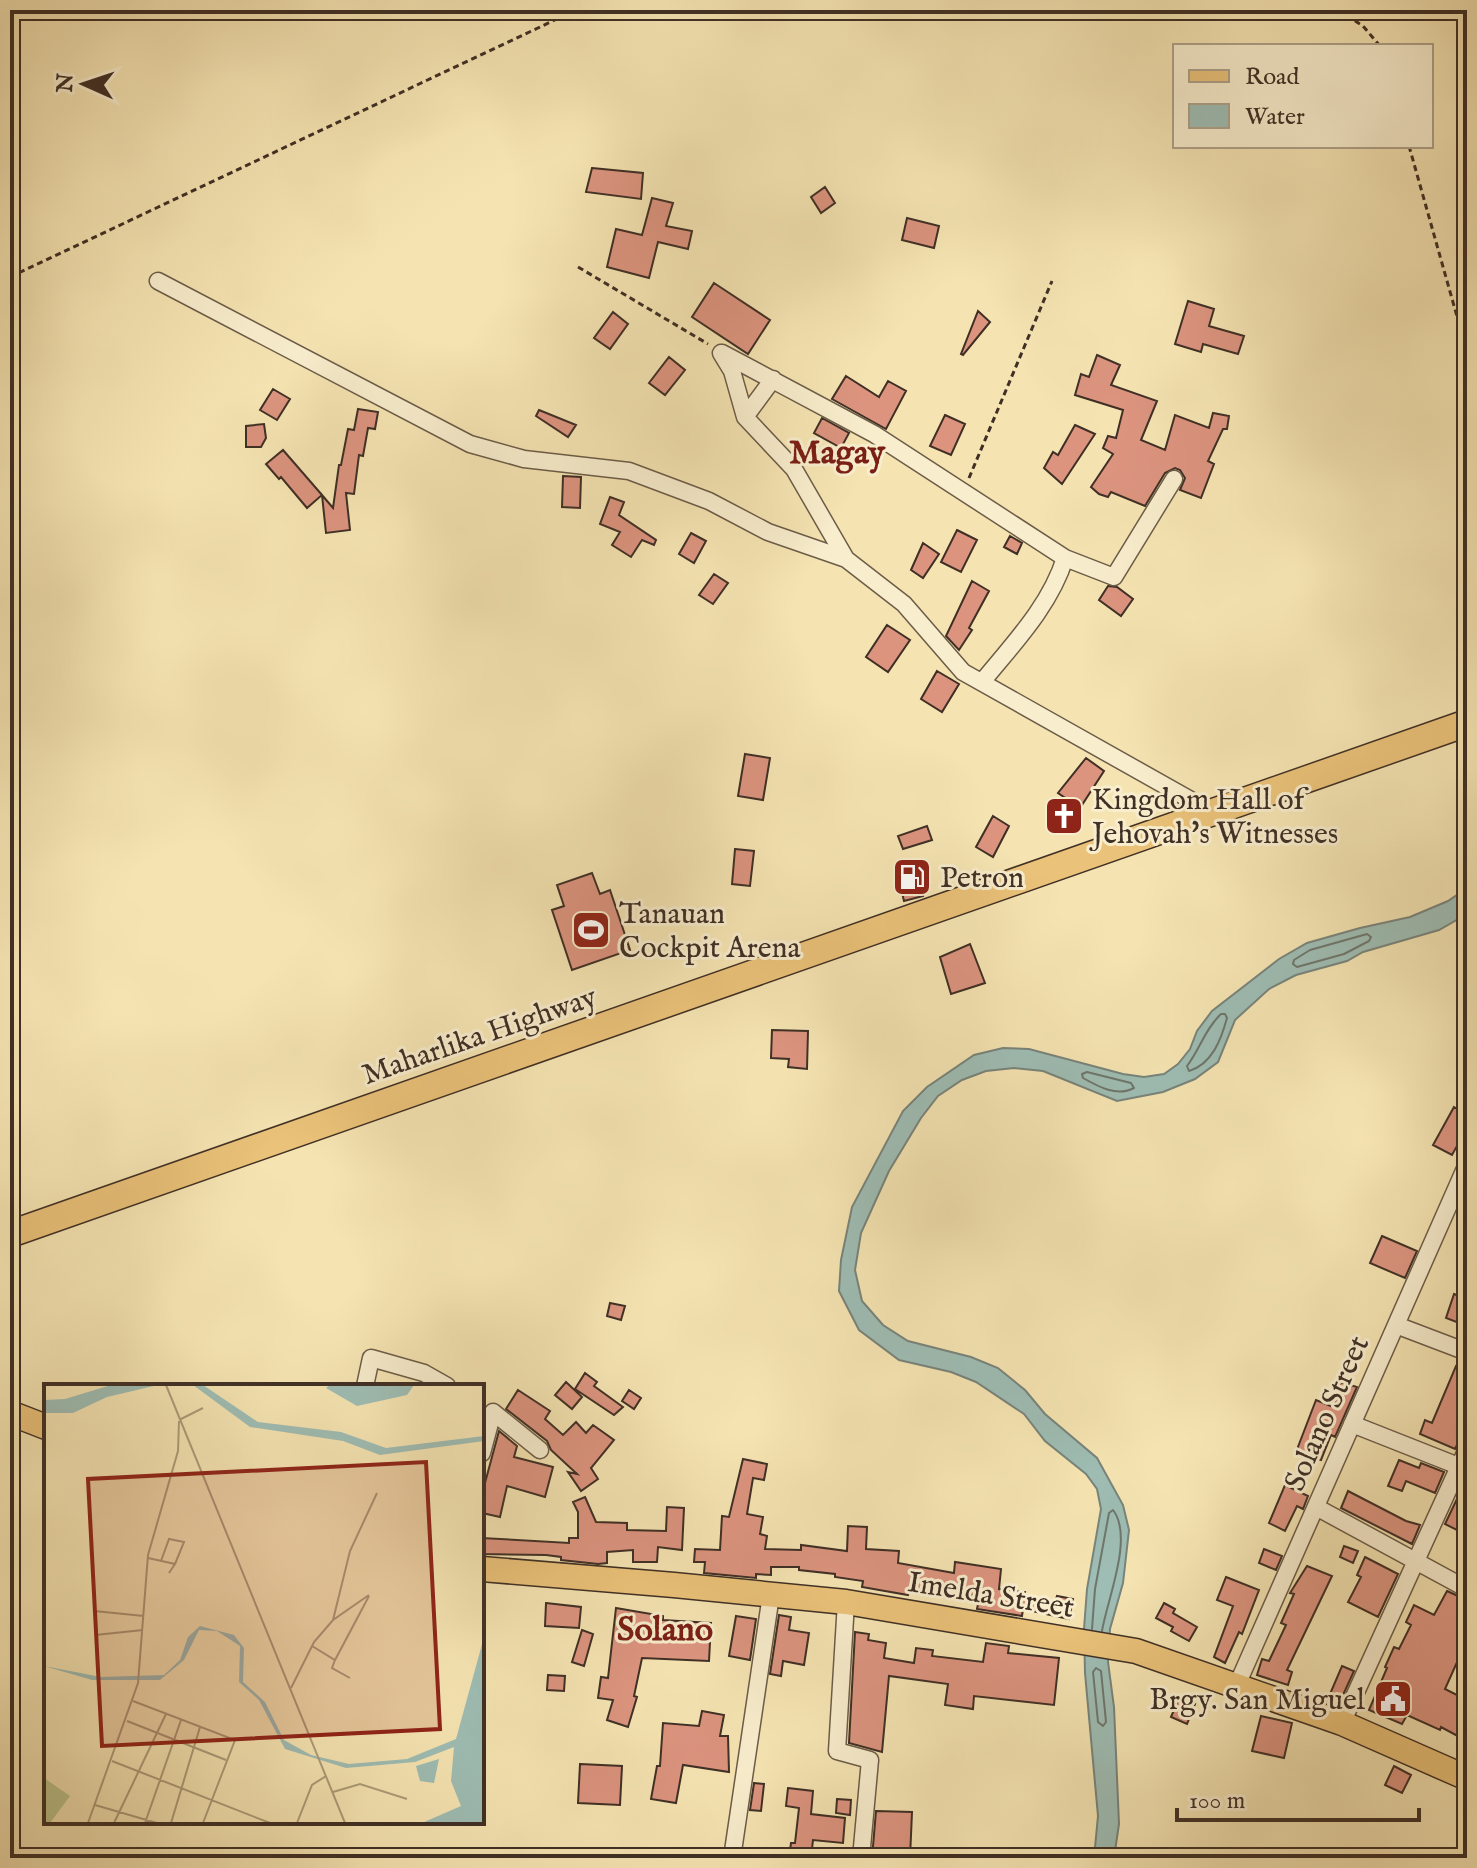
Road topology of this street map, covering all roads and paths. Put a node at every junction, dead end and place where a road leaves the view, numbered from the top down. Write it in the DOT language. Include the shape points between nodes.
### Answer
graph roads {
  1 [pos="576,10"];
  2 [pos="1338,10"];
  3 [pos="1378,44"];
  4 [pos="1410,148"];
  5 [pos="578,267"];
  6 [pos="10,277"];
  7 [pos="158,281"];
  8 [pos="1052,281"];
  9 [pos="1467,352"];
  10 [pos="721,353"];
  11 [pos="773,379"];
  12 [pos="745,417"];
  13 [pos="1174,479"];
  14 [pos="963,492"];
  15 [pos="1065,558"];
  16 [pos="846,559"];
  17 [pos="982,682"];
  18 [pos="1467,723"];
  19 [pos="1212,812"];
  20 [pos="1467,1164"];
  21 [pos="10,1234"];
  22 [pos="1396,1325"];
  23 [pos="1467,1352"];
  24 [pos="365,1384"];
  25 [pos="443,1384"];
  26 [pos="488,1409"];
  27 [pos="10,1413"];
  28 [pos="1352,1424"];
  29 [pos="44,1426"];
  30 [pos="484,1438"];
  31 [pos="1467,1449"];
  32 [pos="540,1450"];
  33 [pos="1463,1468"];
  34 [pos="1316,1507"];
  35 [pos="1416,1561"];
  36 [pos="484,1569"];
  37 [pos="1467,1589"];
  38 [pos="771,1595"];
  39 [pos="846,1602"];
  40 [pos="1237,1685"];
  41 [pos="1342,1723"];
  42 [pos="1467,1778"];
  43 [pos="732,1858"];
  44 [pos="861,1858"];
  1 -- 6 [label="path"];
  2 -- 3 [label="path"];
  4 -- 9 [label="path"];
  5 -- 10 [label="path"];
  7 -- 16 [label="street" via="470,444 524,459 629,471 709,501 768,532"];
  8 -- 14 [label="path"];
  10 -- 11 [label="street"];
  10 -- 12 [label="street"];
  11 -- 12 [label="street"];
  11 -- 14 [label="street" via="874,434"];
  12 -- 16 [label="street" via="794,469"];
  13 -- 15 [label="street" via="1114,577"];
  14 -- 15 [label="street"];
  15 -- 17 [label="street" via="1059,578 1031,622"];
  16 -- 17 [label="street" via="904,604 963,672"];
  17 -- 19 [label="street"];
  18 -- 19 [label="highway, Maharlika Highway"];
  19 -- 21 [label="highway, Maharlika Highway"];
  20 -- 22 [label="street, Solano Street"];
  22 -- 23 [label="street"];
  22 -- 28 [label="street, Solano Street"];
  24 -- 25 [label="street" via="371,1358"];
  26 -- 30 [label="street"];
  26 -- 32 [label="street"];
  27 -- 29 [label="main road"];
  28 -- 33 [label="street"];
  28 -- 34 [label="street, Solano Street"];
  31 -- 33 [label="street"];
  33 -- 35 [label="street"];
  34 -- 35 [label="street"];
  34 -- 40 [label="street, Solano Street"];
  35 -- 37 [label="street"];
  35 -- 41 [label="street"];
  36 -- 38 [label="main road, Imelda Street"];
  38 -- 39 [label="main road, Imelda Street"];
  38 -- 43 [label="street"];
  39 -- 40 [label="main road, Imelda Street" via="1136,1651"];
  39 -- 44 [label="street" via="837,1751 870,1760"];
  40 -- 41 [label="main road, Imelda Street"];
  41 -- 42 [label="main road, Imelda Street"];
}
